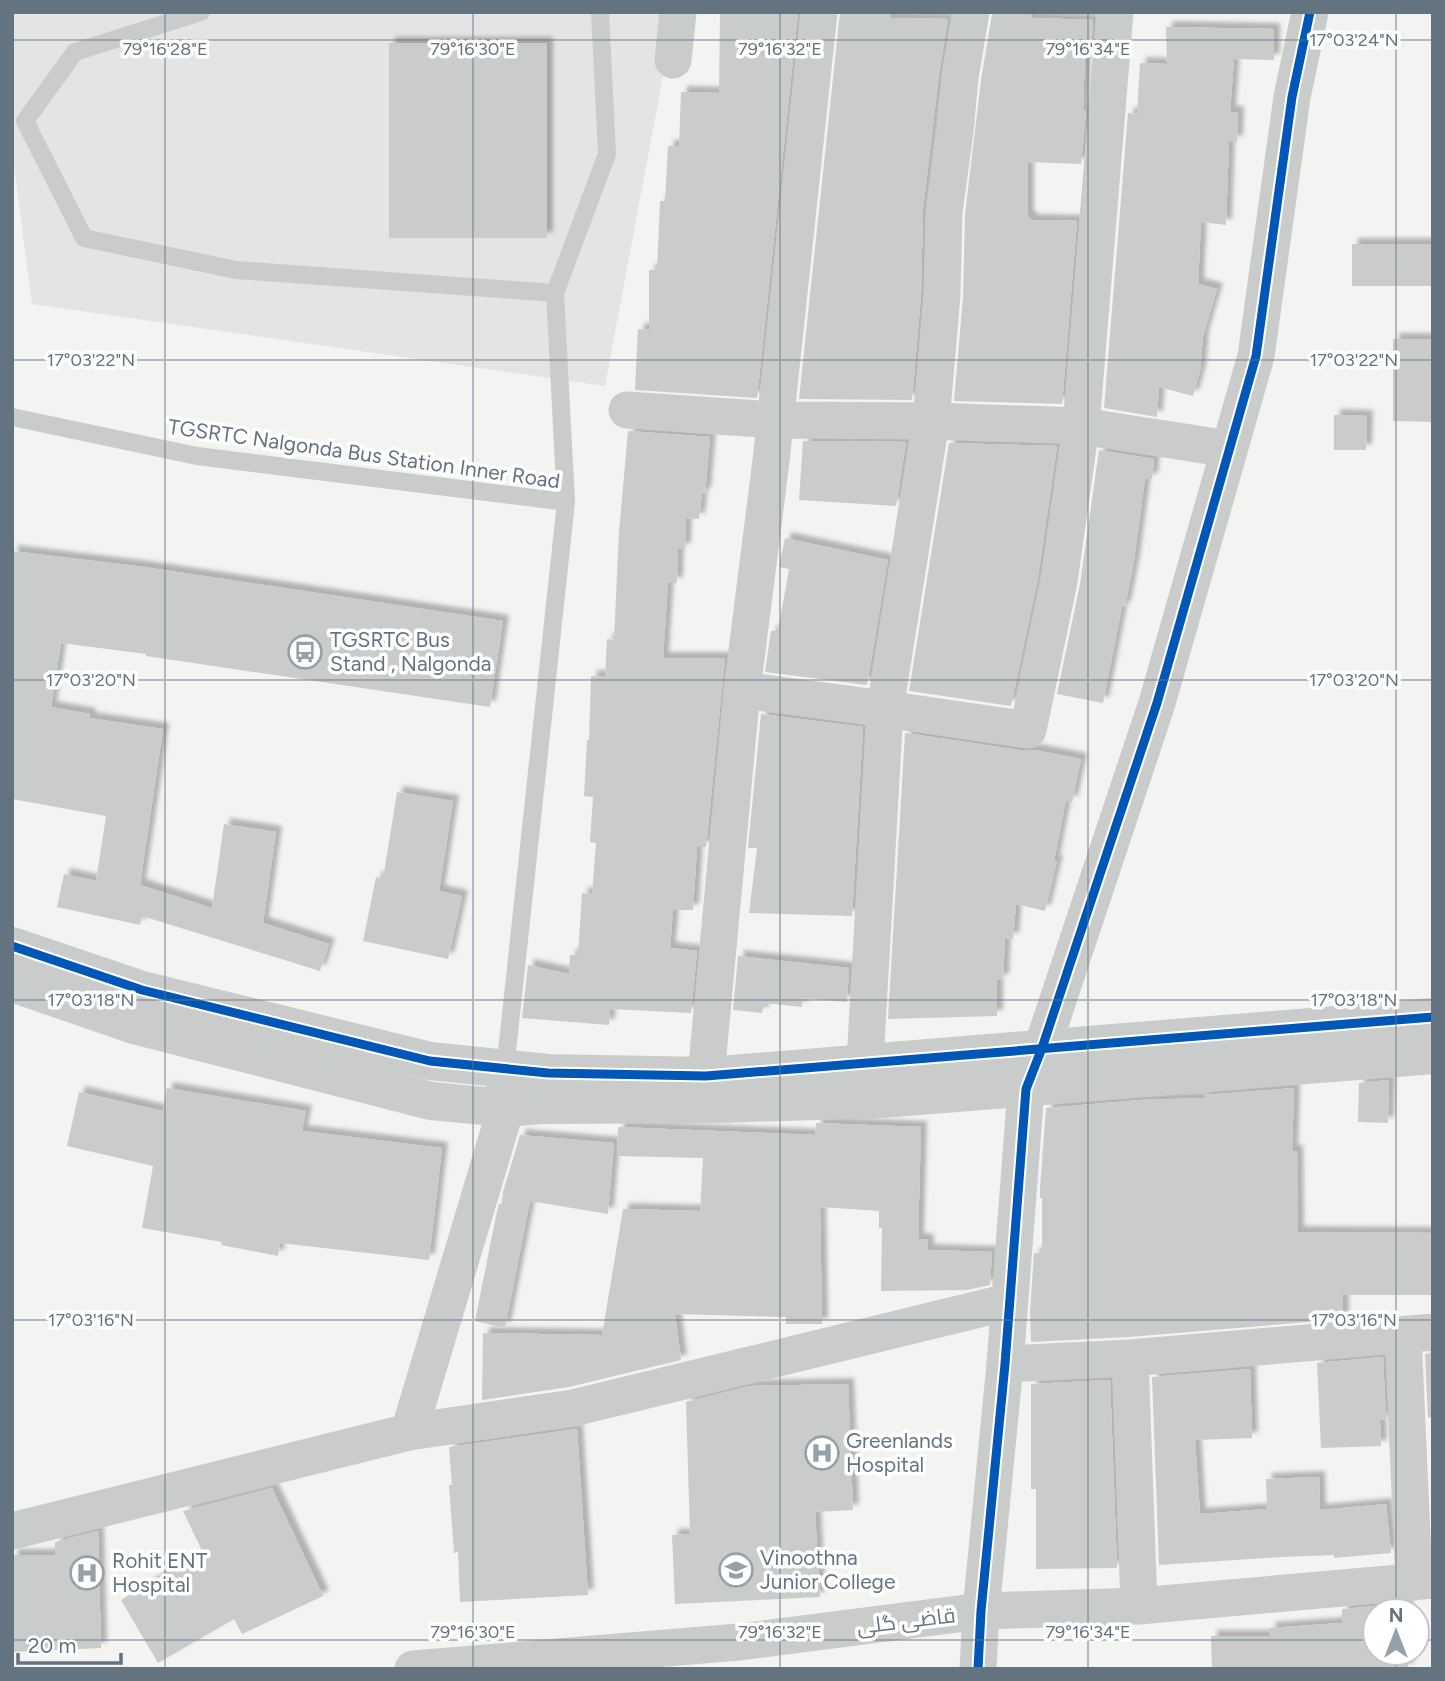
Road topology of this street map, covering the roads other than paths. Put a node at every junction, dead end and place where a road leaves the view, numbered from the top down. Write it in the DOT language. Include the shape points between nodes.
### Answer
graph roads {
  1 [pos="201,12"];
  2 [pos="600,12"];
  3 [pos="678,12"];
  4 [pos="819,12"];
  5 [pos="971,12"];
  6 [pos="1115,12"];
  7 [pos="1310,12"];
  8 [pos="673,60"];
  9 [pos="555,293"];
  10 [pos="627,410"];
  11 [pos="12,417"];
  12 [pos="776,421"];
  13 [pos="932,421"];
  14 [pos="1081,426"];
  15 [pos="1229,449"];
  16 [pos="566,502"];
  17 [pos="742,690"];
  18 [pos="885,709"];
  19 [pos="12,946"];
  20 [pos="12,983"];
  21 [pos="1433,1017"];
  22 [pos="1042,1048"];
  23 [pos="1433,1055"];
  24 [pos="865,1062"];
  25 [pos="505,1070"];
  26 [pos="706,1076"];
  27 [pos="1026,1089"];
  28 [pos="506,1108"];
  29 [pos="1008,1302"];
  30 [pos="1418,1334"];
  31 [pos="1130,1358"];
  32 [pos="1005,1364"];
  33 [pos="1420,1428"];
  34 [pos="409,1432"];
  35 [pos="12,1531"];
  36 [pos="1423,1581"];
  37 [pos="1139,1605"];
  38 [pos="981,1611"];
  39 [pos="741,1655"];
  40 [pos="413,1669"];
  41 [pos="978,1669"];
  1 -- 9 [label="lane" via="75,52 25,121 84,238 236,270"];
  2 -- 9 [label="lane" via="607,154"];
  3 -- 8 [label="street"];
  4 -- 12 [label="street"];
  5 -- 13 [label="street" via="944,212"];
  6 -- 14 [label="street"];
  7 -- 15 [label="street" via="1292,97 1256,356"];
  9 -- 16 [label="lane"];
  10 -- 12 [label="street"];
  11 -- 16 [label="lane, TGSRTC Nalgonda Bus Station Inner Road" via="197,456"];
  12 -- 13 [label="street"];
  12 -- 17 [label="street"];
  13 -- 14 [label="street"];
  13 -- 18 [label="street"];
  14 -- 15 [label="street"];
  14 -- 18 [label="street" via="1059,581 1028,730"];
  15 -- 22 [label="street" via="1157,703"];
  16 -- 25 [label="lane, TGSRTC Nalgonda Bus Station Inner Road"];
  17 -- 18 [label="street"];
  17 -- 26 [label="street"];
  18 -- 24 [label="street"];
  19 -- 25 [label="street" via="142,990 430,1061"];
  20 -- 28 [label="street" via="134,1025 430,1101"];
  21 -- 22 [label="street"];
  22 -- 24 [label="street"];
  22 -- 27 [label="street"];
  23 -- 27 [label="street"];
  24 -- 26 [label="street"];
  25 -- 26 [label="street"];
  25 -- 28 [label="street"];
  27 -- 28 [label="street" via="881,1099"];
  27 -- 29 [label="street"];
  28 -- 34 [label="street"];
  29 -- 32 [label="street"];
  29 -- 34 [label="street" via="573,1408"];
  30 -- 31 [label="street"];
  30 -- 33 [label="street"];
  31 -- 32 [label="street"];
  31 -- 37 [label="street"];
  32 -- 38 [label="street"];
  33 -- 36 [label="street"];
  34 -- 35 [label="street"];
  36 -- 37 [label="street, قاضی گلی"];
  37 -- 38 [label="street, قاضی گلی"];
  38 -- 39 [label="street, قاضی گلی"];
  38 -- 41 [label="street"];
  39 -- 40 [label="street, قاضی گلی"];
}
